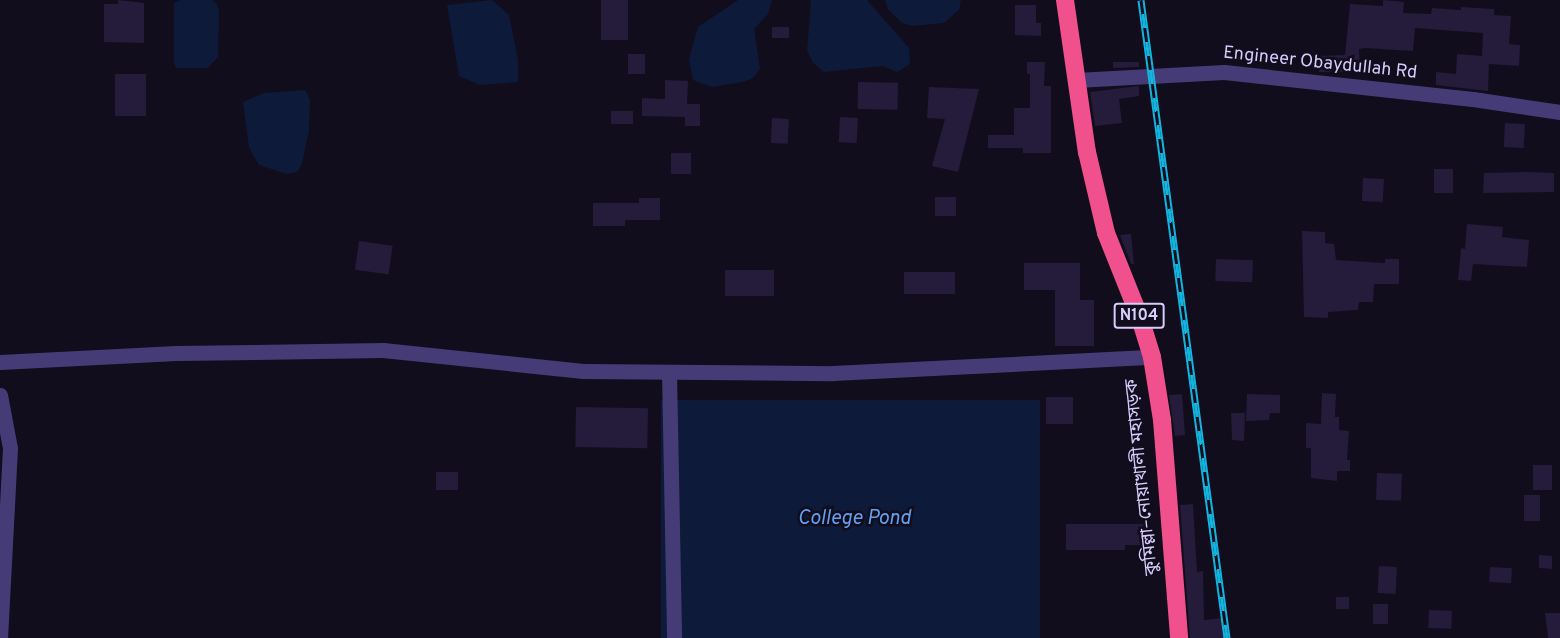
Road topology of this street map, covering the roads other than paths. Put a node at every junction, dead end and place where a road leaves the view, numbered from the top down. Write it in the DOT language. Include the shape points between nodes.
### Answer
graph roads {
  1 [pos="1065,0"];
  2 [pos="1076,80"];
  3 [pos="1560,112"];
  4 [pos="1152,357"];
  5 [pos="0,362"];
  6 [pos="669,372"];
  7 [pos="0,395"];
  8 [pos="0,638"];
  9 [pos="674,638"];
  10 [pos="1179,638"];
  1 -- 2 [label="highway, কুমিল্লা–নোয়াখালী মহাসড়ক / N104"];
  2 -- 3 [label="street, Engineer Obaydullah Rd" via="1224,72"];
  2 -- 4 [label="highway, কুমিল্লা–নোয়াখালী মহাসড়ক / N104" via="1106,233"];
  4 -- 6 [label="street" via="833,373"];
  4 -- 10 [label="highway, কুমিল্লা–নোয়াখালী মহাসড়ক / N104" via="1162,420"];
  5 -- 6 [label="street" via="176,353 383,350 583,371"];
  6 -- 9 [label="street"];
  7 -- 8 [label="street" via="10,448"];
}
